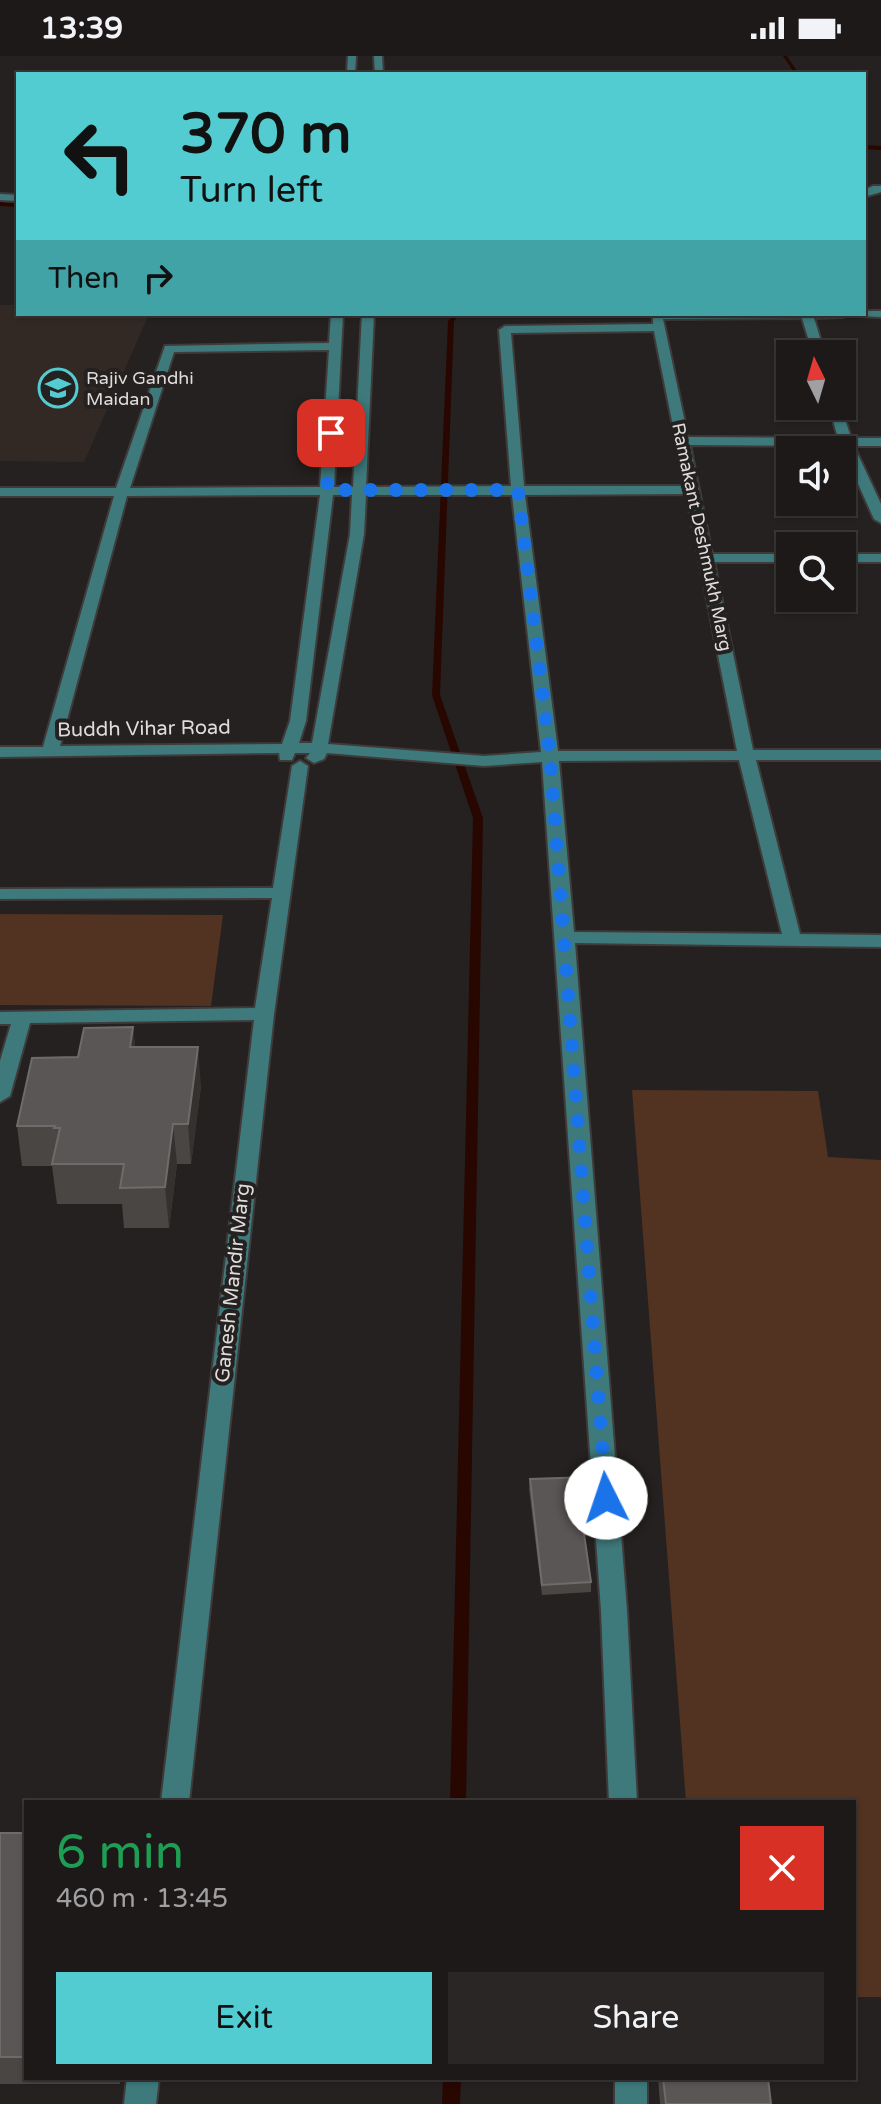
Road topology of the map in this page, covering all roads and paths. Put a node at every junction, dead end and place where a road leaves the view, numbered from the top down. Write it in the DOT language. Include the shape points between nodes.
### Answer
graph roads {
  1 [pos="337,316"];
  2 [pos="368,316"];
  3 [pos="657,316"];
  4 [pos="808,316"];
  5 [pos="659,327"];
  6 [pos="815,340"];
  7 [pos="336,346"];
  8 [pos="682,441"];
  9 [pos="776,442"];
  10 [pos="856,442"];
  11 [pos="881,442"];
  12 [pos="856,464"];
  13 [pos="327,490"];
  14 [pos="518,490"];
  15 [pos="693,490"];
  16 [pos="360,491"];
  17 [pos="1,493"];
  18 [pos="121,493"];
  19 [pos="881,519"];
  20 [pos="707,558"];
  21 [pos="776,558"];
  22 [pos="856,558"];
  23 [pos="881,558"];
  24 [pos="319,748"];
  25 [pos="0,752"];
  26 [pos="50,752"];
  27 [pos="746,754"];
  28 [pos="881,755"];
  29 [pos="550,756"];
  30 [pos="294,757"];
  31 [pos="281,893"];
  32 [pos="0,894"];
  33 [pos="565,937"];
  34 [pos="792,939"];
  35 [pos="881,941"];
  36 [pos="264,1014"];
  37 [pos="0,1018"];
  38 [pos="22,1018"];
  39 [pos="0,1096"];
  40 [pos="175,1800"];
  41 [pos="623,1800"];
  42 [pos="143,2080"];
  43 [pos="631,2080"];
  44 [pos="140,2104"];
  45 [pos="631,2104"];
  1 -- 7 [label="street, Ganesh Mandir Marg"];
  2 -- 16 [label="street"];
  3 -- 5 [label="street"];
  4 -- 6 [label="street"];
  5 -- 8 [label="street, Ramakant Deshmukh Marg"];
  5 -- 14 [label="street" via="505,330"];
  7 -- 13 [label="street, Ganesh Mandir Marg"];
  7 -- 18 [label="street" via="169,349"];
  8 -- 9 [label="street"];
  8 -- 15 [label="street, Ramakant Deshmukh Marg"];
  10 -- 11 [label="street"];
  12 -- 19 [label="street"];
  13 -- 16 [label="street"];
  13 -- 18 [label="street"];
  13 -- 30 [label="street, Ganesh Mandir Marg"];
  14 -- 15 [label="street"];
  14 -- 16 [label="street"];
  14 -- 29 [label="street"];
  15 -- 20 [label="street, Ramakant Deshmukh Marg"];
  16 -- 24 [label="street"];
  17 -- 18 [label="street"];
  18 -- 26 [label="street"];
  20 -- 21 [label="street"];
  20 -- 27 [label="street, Ramakant Deshmukh Marg"];
  22 -- 23 [label="street"];
  24 -- 29 [label="street, Buddh Vihar Road" via="484,761"];
  24 -- 30 [label="street, Buddh Vihar Road"];
  25 -- 26 [label="street, Buddh Vihar Road"];
  26 -- 30 [label="street, Buddh Vihar Road"];
  27 -- 28 [label="street, Buddh Vihar Road"];
  27 -- 29 [label="street, Buddh Vihar Road"];
  27 -- 34 [label="street, Ramakant Deshmukh Marg"];
  29 -- 33 [label="street"];
  30 -- 31 [label="street, Ganesh Mandir Marg"];
  31 -- 32 [label="street"];
  31 -- 36 [label="street, Ganesh Mandir Marg"];
  33 -- 34 [label="street"];
  33 -- 41 [label="street"];
  34 -- 35 [label="street"];
  36 -- 38 [label="street"];
  36 -- 40 [label="street, Ganesh Mandir Marg"];
  37 -- 38 [label="street"];
  38 -- 39 [label="street"];
  42 -- 44 [label="street"];
  43 -- 45 [label="street"];
}
